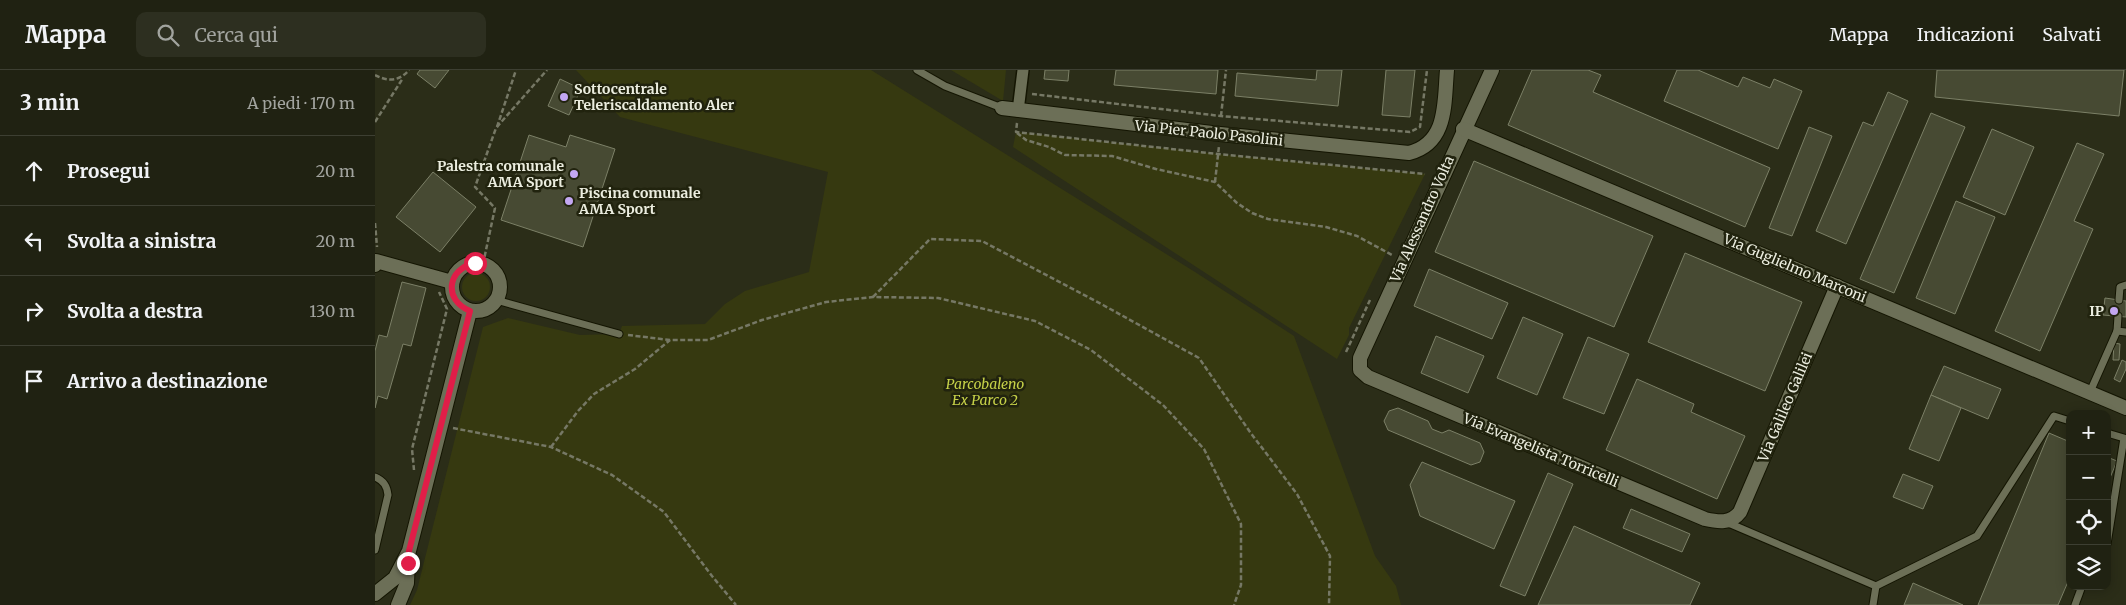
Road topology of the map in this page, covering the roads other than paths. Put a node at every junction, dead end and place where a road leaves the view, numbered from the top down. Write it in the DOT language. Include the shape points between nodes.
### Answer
graph roads {
  1 [pos="917,70"];
  2 [pos="1023,70"];
  3 [pos="1447,70"];
  4 [pos="1492,70"];
  5 [pos="1002,108"];
  6 [pos="1018,111"];
  7 [pos="1463,128"];
  8 [pos="375,263"];
  9 [pos="452,282"];
  10 [pos="2126,285"];
  11 [pos="1837,286"];
  12 [pos="496,300"];
  13 [pos="2119,300"];
  14 [pos="470,311"];
  15 [pos="2118,316"];
  16 [pos="2117,331"];
  17 [pos="2126,332"];
  18 [pos="619,334"];
  19 [pos="1359,370"];
  20 [pos="2091,392"];
  21 [pos="2126,408"];
  22 [pos="2066,420"];
  23 [pos="2111,434"];
  24 [pos="375,477"];
  25 [pos="2111,519"];
  26 [pos="1725,522"];
  27 [pos="375,550"];
  28 [pos="409,551"];
  29 [pos="1876,586"];
  30 [pos="2081,590"];
  31 [pos="375,594"];
  32 [pos="398,605"];
  33 [pos="1873,605"];
  34 [pos="2075,605"];
  1 -- 5 [label="lane, Via Pier Paolo Pasolini" via="945,86"];
  2 -- 6 [label="street"];
  3 -- 6 [label="street, Via Pier Paolo Pasolini" via="1441,126 1429,145 1409,153"];
  4 -- 7 [label="street, Via Alessandro Volta"];
  5 -- 6 [label="street, Via Pier Paolo Pasolini"];
  7 -- 11 [label="street, Via Guglielmo Marconi"];
  7 -- 19 [label="street, Via Alessandro Volta" via="1359,358"];
  8 -- 9 [label="street"];
  9 -- 12 [label="street" via="461,268 483,264 499,279"];
  9 -- 14 [label="street" via="451,289 457,303"];
  10 -- 13 [label="lane" via="2120,286"];
  11 -- 20 [label="street, Via Guglielmo Marconi"];
  11 -- 26 [label="street, Via Galileo Galilei" via="1740,512 1735,519"];
  12 -- 14 [label="street" via="485,310"];
  12 -- 18 [label="lane"];
  14 -- 28 [label="street"];
  15 -- 16 [label="lane"];
  16 -- 17 [label="lane"];
  16 -- 20 [label="lane"];
  19 -- 26 [label="street, Via Evangelista Torricelli" via="1368,377 1705,519"];
  20 -- 21 [label="street, Via Guglielmo Marconi"];
  22 -- 29 [label="lane" via="2054,416 1977,536"];
  23 -- 25 [label="lane" via="2124,438"];
  24 -- 27 [label="lane" via="387,487 388,496"];
  26 -- 29 [label="lane"];
  28 -- 31 [label="street" via="395,578"];
  28 -- 32 [label="street" via="407,583"];
  29 -- 33 [label="lane"];
  30 -- 34 [label="lane"];
}
